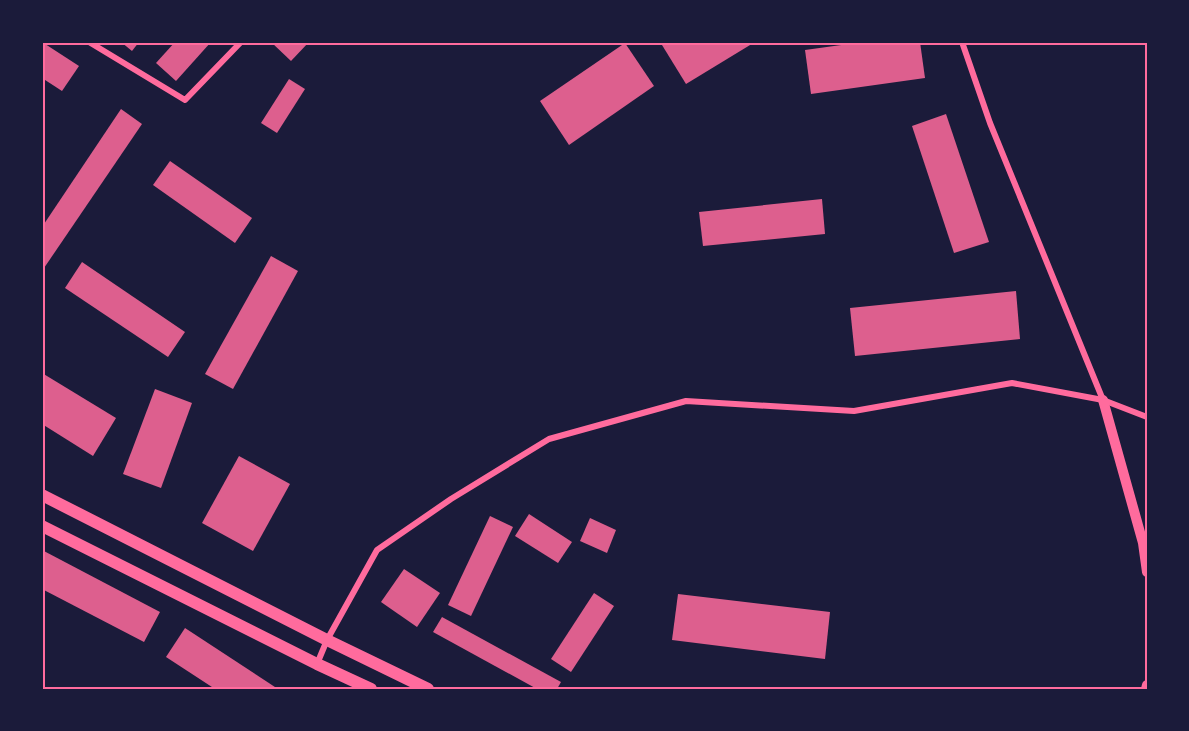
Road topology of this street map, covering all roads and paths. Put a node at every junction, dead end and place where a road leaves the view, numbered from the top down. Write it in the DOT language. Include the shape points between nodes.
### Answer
graph roads {
  1 [pos="89,42"];
  2 [pos="241,42"];
  3 [pos="962,42"];
  4 [pos="1103,400"];
  5 [pos="1147,417"];
  6 [pos="42,495"];
  7 [pos="42,526"];
  8 [pos="1147,573"];
  9 [pos="327,640"];
  10 [pos="317,664"];
  11 [pos="371,689"];
  12 [pos="428,689"];
  1 -- 2 [label="street" via="185,100"];
  3 -- 4 [label="street" via="990,123"];
  4 -- 5 [label="street"];
  4 -- 8 [label="street" via="1143,543"];
  4 -- 9 [label="street" via="1012,383 854,411 686,401 549,439 377,550"];
  6 -- 9 [label="main road"];
  7 -- 10 [label="main road"];
  9 -- 10 [label="street"];
  9 -- 12 [label="main road"];
  10 -- 11 [label="main road"];
}
